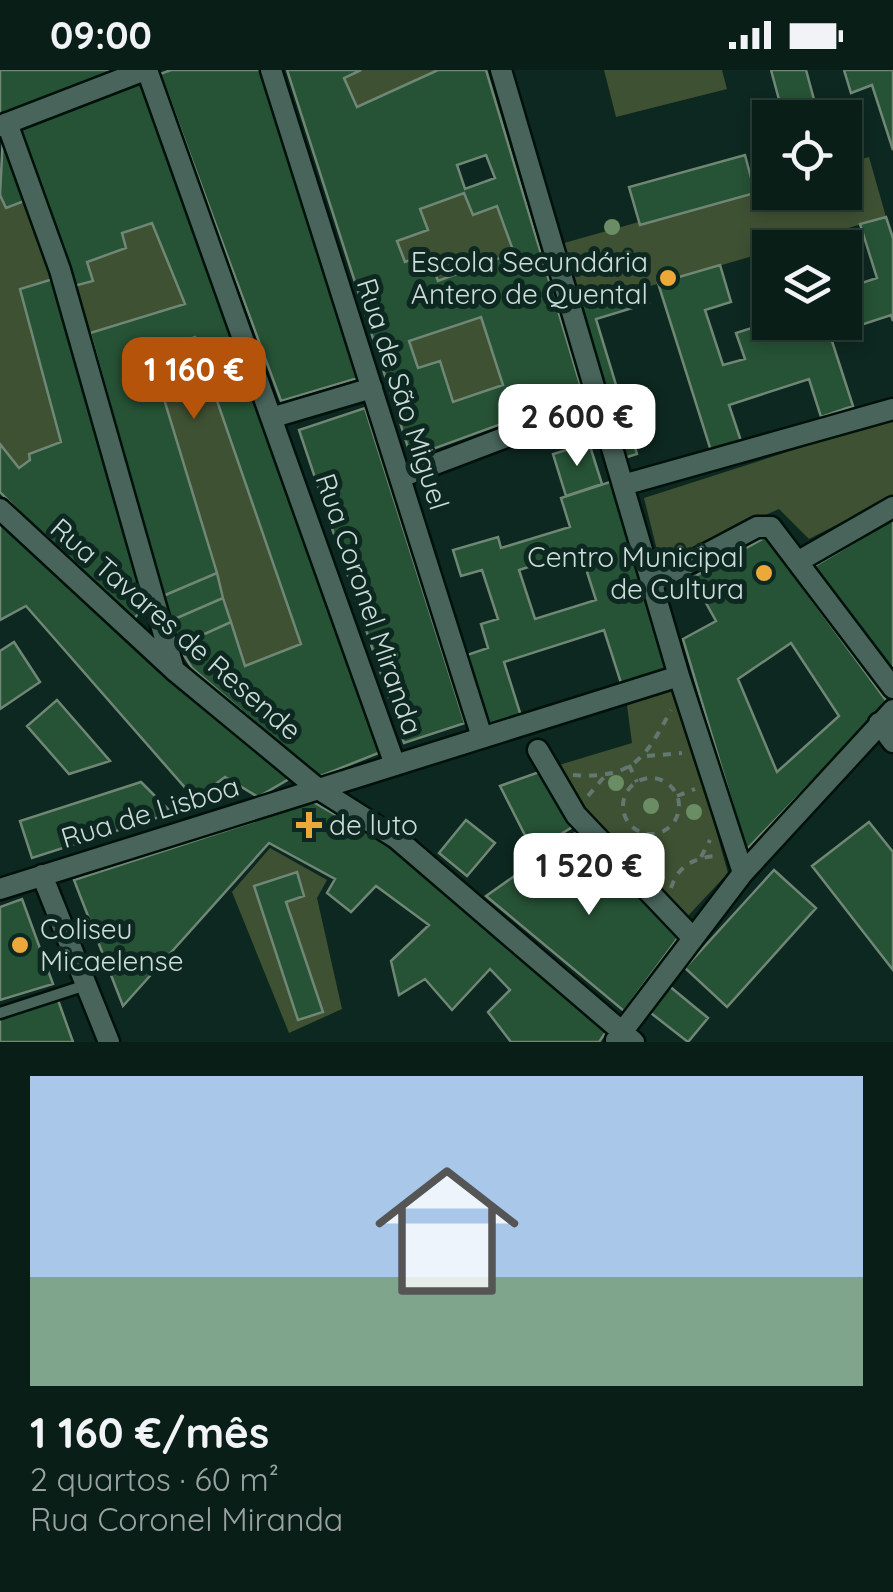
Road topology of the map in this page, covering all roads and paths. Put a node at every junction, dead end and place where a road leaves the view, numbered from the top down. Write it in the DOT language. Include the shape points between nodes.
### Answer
graph roads {
  1 [pos="146,70"];
  2 [pos="270,70"];
  3 [pos="501,70"];
  4 [pos="4,124"];
  5 [pos="372,388"];
  6 [pos="598,402"];
  7 [pos="893,409"];
  8 [pos="274,417"];
  9 [pos="401,477"];
  10 [pos="623,485"];
  11 [pos="893,506"];
  12 [pos="0,509"];
  13 [pos="800,562"];
  14 [pos="653,582"];
  15 [pos="174,670"];
  16 [pos="678,686"];
  17 [pos="893,688"];
  18 [pos="886,716"];
  19 [pos="481,734"];
  20 [pos="893,742"];
  21 [pos="538,750"];
  22 [pos="692,753"];
  23 [pos="647,756"];
  24 [pos="394,762"];
  25 [pos="629,765"];
  26 [pos="564,774"];
  27 [pos="604,777"];
  28 [pos="637,782"];
  29 [pos="703,786"];
  30 [pos="317,788"];
  31 [pos="677,796"];
  32 [pos="581,806"];
  33 [pos="715,831"];
  34 [pos="723,855"];
  35 [pos="701,857"];
  36 [pos="743,873"];
  37 [pos="42,875"];
  38 [pos="0,889"];
  39 [pos="667,897"];
  40 [pos="692,936"];
  41 [pos="86,985"];
  42 [pos="0,1013"];
  43 [pos="624,1039"];
  44 [pos="109,1042"];
  1 -- 4 [label="street"];
  1 -- 8 [label="street, Rua Coronel Miranda"];
  2 -- 5 [label="street, Rua de São Miguel"];
  3 -- 6 [label="street"];
  4 -- 15 [label="street" via="60,270"];
  5 -- 8 [label="street"];
  5 -- 9 [label="street, Rua de São Miguel"];
  6 -- 9 [label="street"];
  6 -- 10 [label="street"];
  7 -- 10 [label="street"];
  8 -- 24 [label="street, Rua Coronel Miranda"];
  9 -- 19 [label="street, Rua de São Miguel"];
  10 -- 14 [label="street"];
  11 -- 13 [label="street"];
  12 -- 15 [label="street, Rua Tavares de Resende"];
  13 -- 14 [label="street" via="771,526 758,526"];
  13 -- 17 [label="street"];
  14 -- 16 [label="street"];
  15 -- 30 [label="street, Rua Tavares de Resende"];
  16 -- 19 [label="street, Rua de Lisboa"];
  16 -- 23 [label="path"];
  16 -- 36 [label="street"];
  18 -- 20 [label="street"];
  18 -- 36 [label="street"];
  19 -- 24 [label="street, Rua de Lisboa"];
  21 -- 40 [label="street" via="576,816"];
  22 -- 23 [label="path"];
  23 -- 25 [label="path"];
  24 -- 30 [label="street, Rua de Lisboa"];
  25 -- 27 [label="path"];
  25 -- 28 [label="path"];
  26 -- 27 [label="path"];
  27 -- 32 [label="path"];
  28 -- 31 [label="path" via="659,780"];
  28 -- 31 [label="path" via="623,802 626,821 637,831 669,828 678,813"];
  29 -- 31 [label="path"];
  30 -- 37 [label="street, Rua de Lisboa"];
  30 -- 43 [label="street, Rua Tavares de Resende" via="396,838"];
  33 -- 35 [label="path"];
  34 -- 35 [label="path"];
  35 -- 39 [label="path" via="676,872"];
  36 -- 40 [label="street"];
  37 -- 38 [label="street, Rua de Lisboa"];
  37 -- 41 [label="street"];
  40 -- 43 [label="street"];
  41 -- 42 [label="lane"];
  41 -- 44 [label="street"];
}
